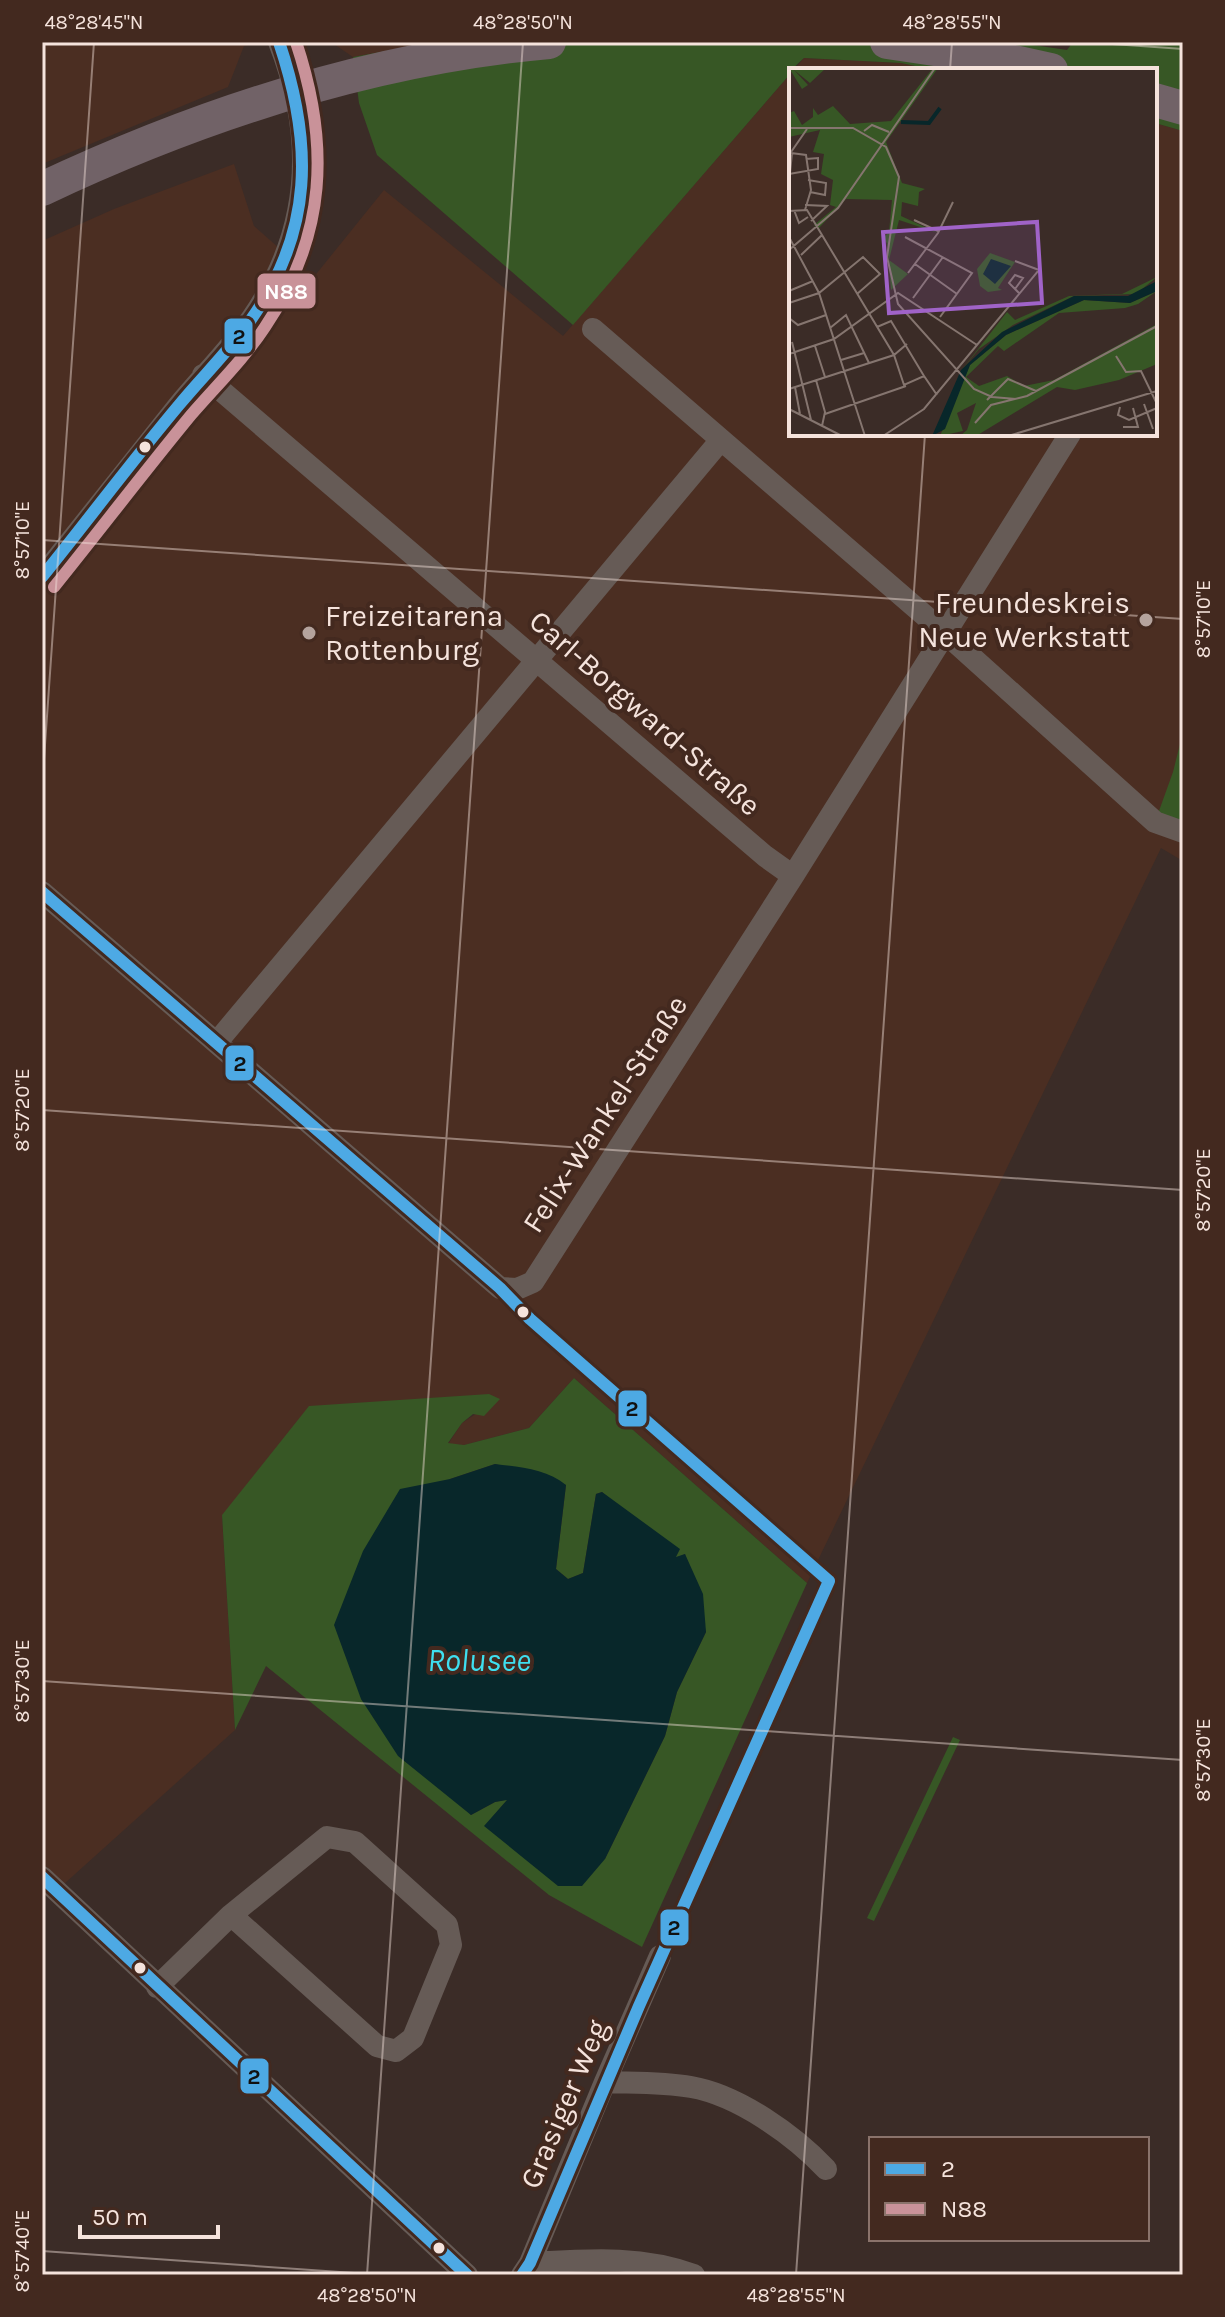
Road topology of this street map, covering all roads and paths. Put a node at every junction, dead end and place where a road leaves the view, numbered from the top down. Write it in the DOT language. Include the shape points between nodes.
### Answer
graph roads {
  1 [pos="279,42"];
  2 [pos="549,42"];
  3 [pos="887,42"];
  4 [pos="1042,68"];
  5 [pos="296,91"];
  6 [pos="1157,101"];
  7 [pos="1183,108"];
  8 [pos="42,189"];
  9 [pos="593,329"];
  10 [pos="203,375"];
  11 [pos="1069,436"];
  12 [pos="720,441"];
  13 [pos="42,577"];
  14 [pos="945,633"];
  15 [pos="538,659"];
  16 [pos="1183,831"];
  17 [pos="793,876"];
  18 [pos="42,892"];
  19 [pos="217,1042"];
  20 [pos="42,1877"];
  21 [pos="231,1915"];
  22 [pos="660,1956"];
  23 [pos="157,1987"];
  24 [pos="605,2082"];
  25 [pos="826,2169"];
  26 [pos="526,2269"];
  27 [pos="467,2275"];
  28 [pos="694,2275"];
  1 -- 5 [label="street"];
  2 -- 5 [label="main road" via="434,59"];
  3 -- 4 [label="main road"];
  5 -- 8 [label="main road" via="156,140"];
  5 -- 10 [label="street" via="304,162 291,245 249,322"];
  6 -- 7 [label="main road"];
  9 -- 12 [label="street"];
  10 -- 13 [label="street"];
  10 -- 15 [label="street, Carl-Borgward-Straße"];
  11 -- 14 [label="street, Felix-Wankel-Straße"];
  12 -- 14 [label="street"];
  12 -- 15 [label="street"];
  14 -- 16 [label="street" via="1155,822"];
  14 -- 17 [label="street, Felix-Wankel-Straße"];
  15 -- 17 [label="street, Carl-Borgward-Straße"];
  15 -- 19 [label="street"];
  17 -- 19 [label="street, Felix-Wankel-Straße" via="533,1282 517,1289 500,1288"];
  18 -- 19 [label="street, Felix-Wankel-Straße"];
  20 -- 23 [label="street"];
  21 -- 21 [label="street" via="327,1837 355,1842 447,1925 451,1945 413,2038 396,2051 377,2046"];
  21 -- 23 [label="street"];
  22 -- 24 [label="street, Grasiger Weg"];
  23 -- 27 [label="street"];
  24 -- 25 [label="street" via="705,2091 783,2130"];
  24 -- 26 [label="street, Grasiger Weg"];
  26 -- 28 [label="street" via="597,2259 634,2260"];
}
